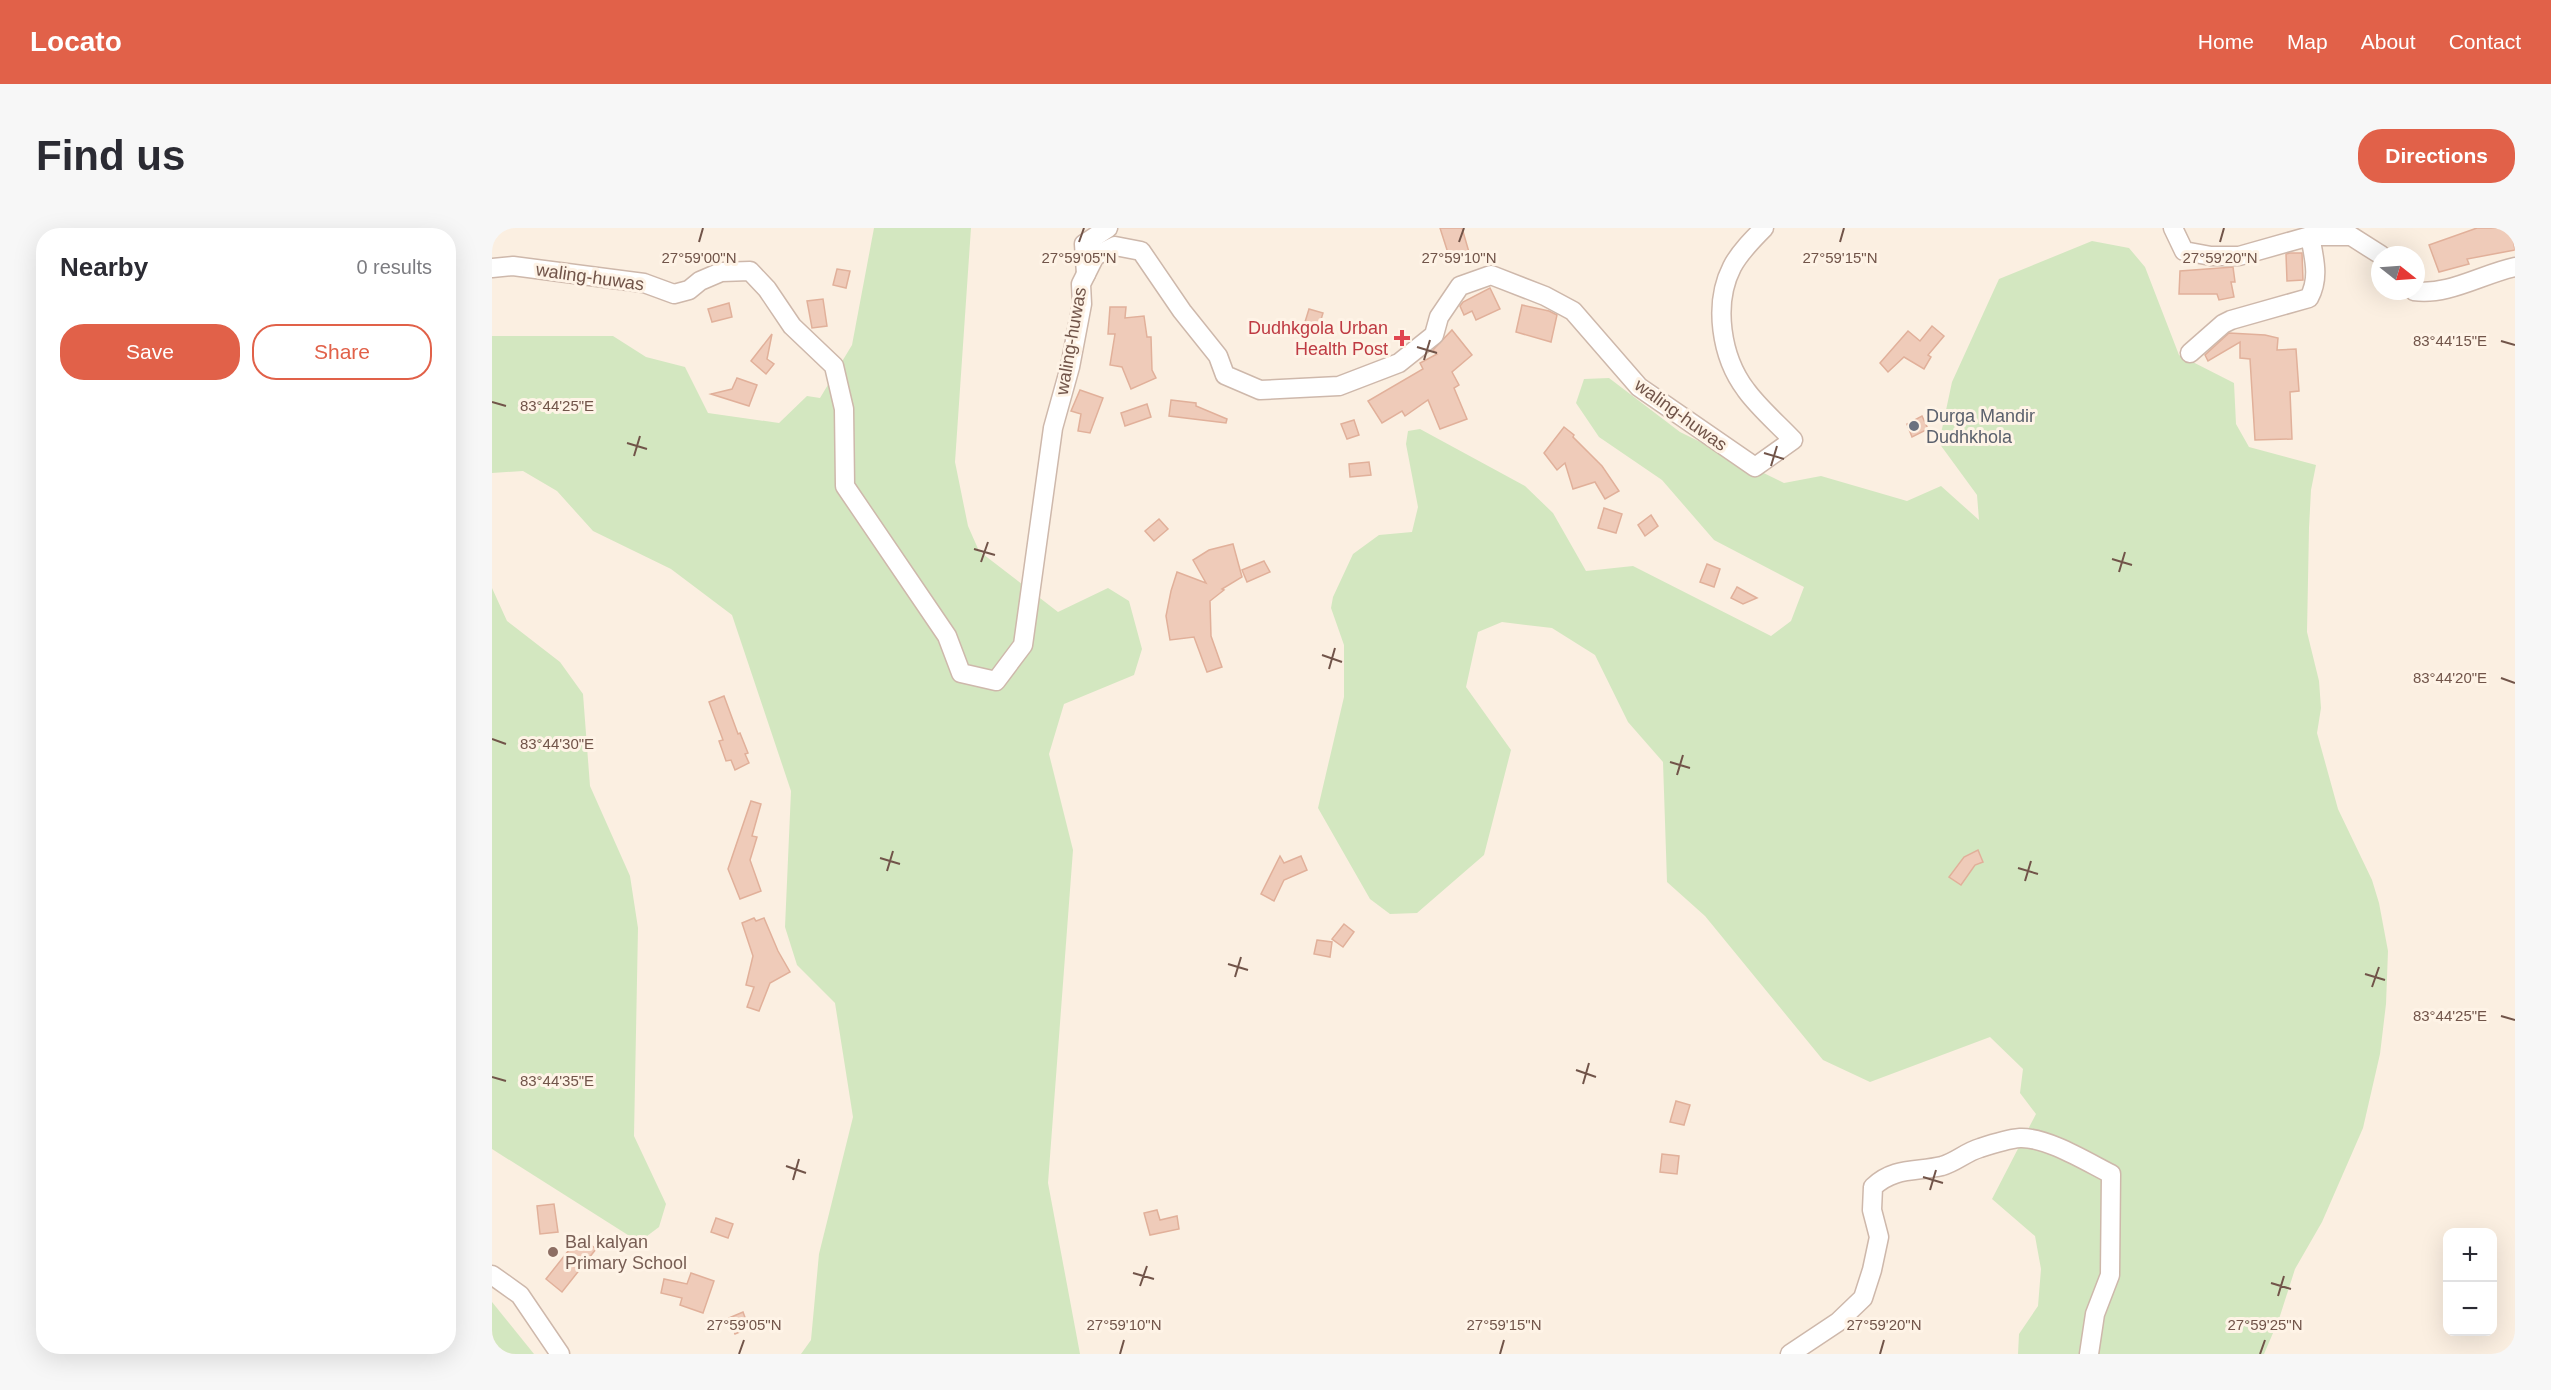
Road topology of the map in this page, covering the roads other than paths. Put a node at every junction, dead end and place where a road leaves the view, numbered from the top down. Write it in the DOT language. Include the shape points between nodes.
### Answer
graph roads {
  1 [pos="1108,228"];
  2 [pos="1764,228"];
  3 [pos="2173,228"];
  4 [pos="2310,236"];
  5 [pos="2371,249"];
  6 [pos="2515,267"];
  7 [pos="492,268"];
  8 [pos="1086,274"];
  9 [pos="2425,290"];
  10 [pos="2190,353"];
  11 [pos="492,1275"];
  12 [pos="560,1354"];
  13 [pos="1790,1354"];
  14 [pos="2089,1354"];
  1 -- 8 [label="street" via="1084,244"];
  2 -- 8 [label="street, waling-huwas" via="1732,266 1724,287 1721,320 1733,368 1745,389 1793,440 1755,467 1639,387 1573,311 1491,275 1460,286 1439,317 1434,335 1399,363 1339,386 1277,391 1260,390 1225,375 1218,356 1141,251 1115,246 1095,256"];
  3 -- 4 [label="street" via="2184,251 2211,256 2239,256"];
  4 -- 5 [label="street" via="2351,236"];
  4 -- 10 [label="street" via="2316,271 2309,298 2231,320"];
  6 -- 9 [label="street" via="2477,280"];
  7 -- 8 [label="street, waling-huwas" via="513,266 644,283 674,294 721,272 750,271 792,326 834,366 844,409 845,486 947,636 961,673 996,681 1023,645 1053,428 1070,367 1082,304 1081,284"];
  11 -- 12 [label="street" via="520,1295"];
  13 -- 14 [label="street" via="1838,1322 1863,1298 1879,1237 1872,1210 1873,1187 1882,1178 1952,1163 1977,1148 2022,1138 2057,1146 2111,1174 2110,1275 2096,1314"];
}
